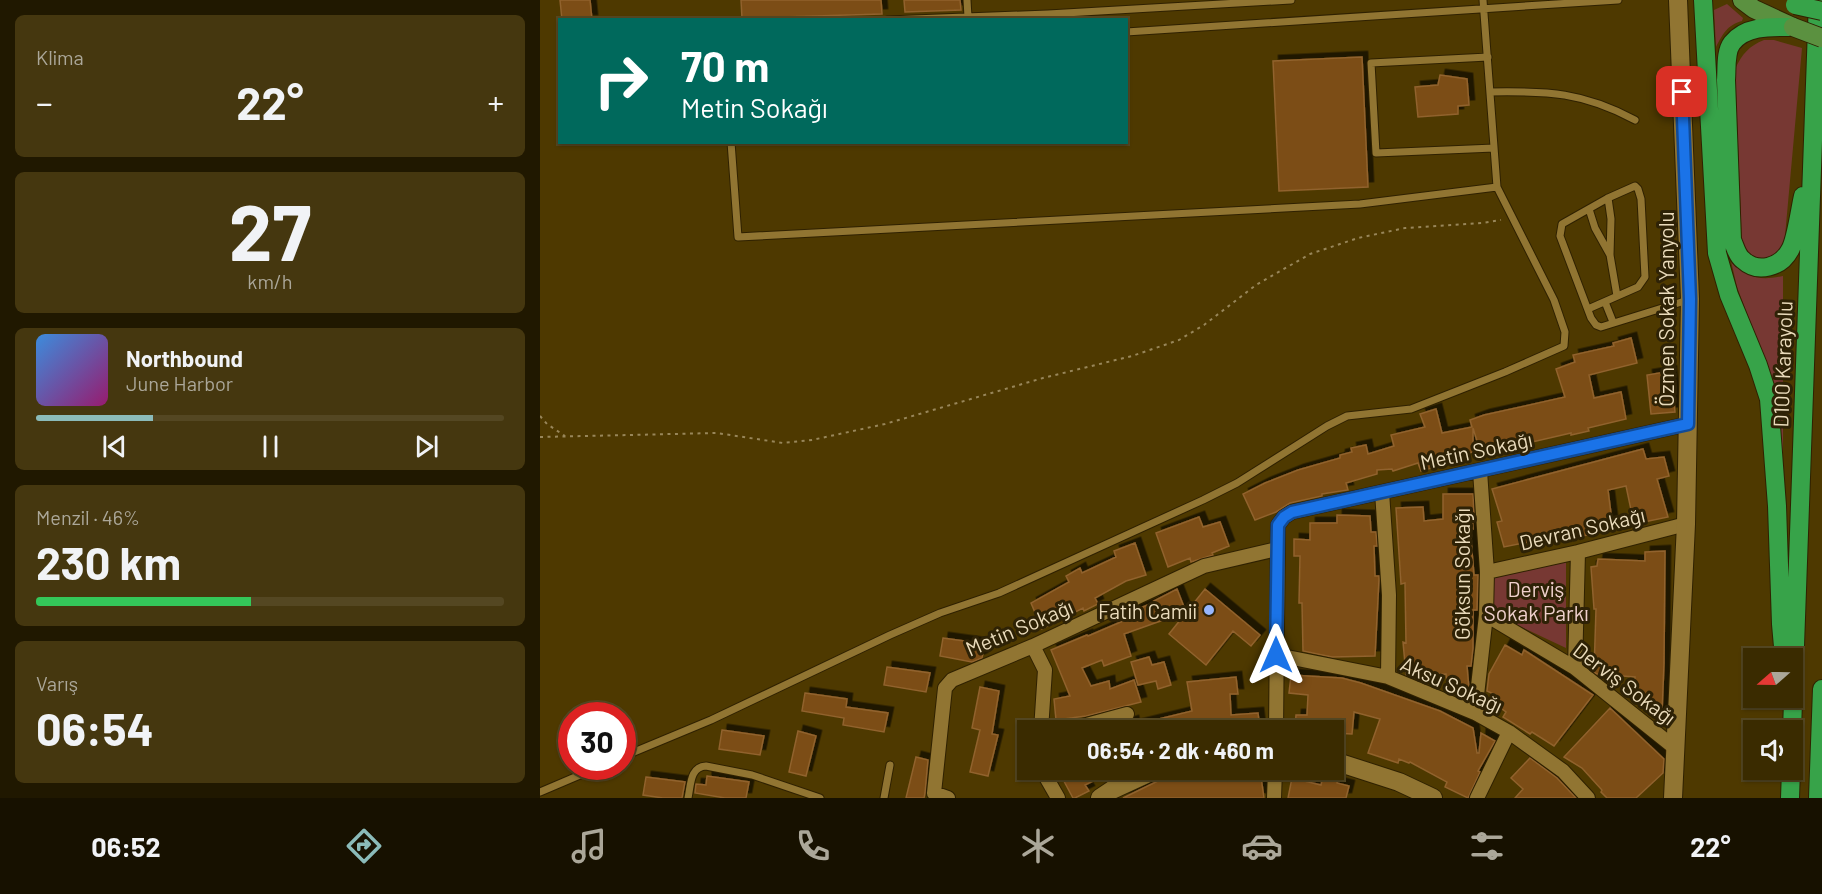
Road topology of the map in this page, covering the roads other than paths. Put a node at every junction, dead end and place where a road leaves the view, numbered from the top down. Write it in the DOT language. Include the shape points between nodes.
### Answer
graph roads {
  1 [pos="967,0"];
  2 [pos="1291,0"];
  3 [pos="1483,0"];
  4 [pos="1618,0"];
  5 [pos="1678,0"];
  6 [pos="1703,0"];
  7 [pos="1742,0"];
  8 [pos="1818,0"];
  9 [pos="1790,2"];
  10 [pos="1213,3"];
  11 [pos="1484,10"];
  12 [pos="1822,13"];
  13 [pos="968,17"];
  14 [pos="941,18"];
  15 [pos="1794,27"];
  16 [pos="1128,32"];
  17 [pos="1822,38"];
  18 [pos="1488,57"];
  19 [pos="1490,92"];
  20 [pos="1635,120"];
  21 [pos="731,144"];
  22 [pos="1494,148"];
  23 [pos="1813,150"];
  24 [pos="1497,188"];
  25 [pos="1608,198"];
  26 [pos="1589,209"];
  27 [pos="1610,255"];
  28 [pos="1617,296"];
  29 [pos="1690,299"];
  30 [pos="1605,302"];
  31 [pos="1588,309"];
  32 [pos="1613,322"];
  33 [pos="1688,424"];
  34 [pos="1480,471"];
  35 [pos="1382,492"];
  36 [pos="1686,524"];
  37 [pos="1277,549"];
  38 [pos="1578,552"];
  39 [pos="1487,572"];
  40 [pos="1486,615"];
  41 [pos="1033,646"];
  42 [pos="1783,648"];
  43 [pos="1276,655"];
  44 [pos="1575,668"];
  45 [pos="1388,677"];
  46 [pos="1822,689"];
  47 [pos="1127,714"];
  48 [pos="1475,714"];
  49 [pos="1042,720"];
  50 [pos="1105,720"];
  51 [pos="1276,720"];
  52 [pos="1792,720"];
  53 [pos="1509,732"];
  54 [pos="1675,748"];
  55 [pos="636,752"];
  56 [pos="1344,764"];
  57 [pos="890,765"];
  58 [pos="568,780"];
  59 [pos="1048,780"];
  60 [pos="1134,780"];
  61 [pos="1275,780"];
  62 [pos="1791,780"];
  63 [pos="540,792"];
  64 [pos="688,798"];
  65 [pos="820,798"];
  66 [pos="885,798"];
  67 [pos="948,798"];
  68 [pos="1058,798"];
  69 [pos="1100,798"];
  70 [pos="1275,798"];
  71 [pos="1433,798"];
  72 [pos="1477,798"];
  73 [pos="1588,798"];
  74 [pos="1673,798"];
  75 [pos="1790,798"];
  76 [pos="1818,798"];
  1 -- 13 [label="lane"];
  2 -- 10 [label="lane"];
  3 -- 11 [label="lane"];
  4 -- 11 [label="lane"];
  5 -- 29 [label="main road, Özmen Sokak Yanyolu"];
  6 -- 42 [label="highway" via="1717,254 1769,399"];
  7 -- 15 [label="main road"];
  8 -- 23 [label="highway, D100 Karayolu"];
  9 -- 12 [label="highway, bridge"];
  10 -- 13 [label="lane"];
  11 -- 16 [label="lane"];
  11 -- 18 [label="lane"];
  13 -- 14 [label="lane"];
  15 -- 17 [label="main road, bridge"];
  15 -- 23 [label="highway" via="1761,27 1744,34 1732,44 1727,58 1732,240 1741,260 1753,267 1779,263 1791,250"];
  18 -- 19 [label="lane"];
  18 -- 22 [label="lane" via="1371,63 1376,153"];
  19 -- 20 [label="lane" via="1540,91 1588,99"];
  19 -- 22 [label="lane"];
  21 -- 24 [label="lane" via="738,237 1360,204"];
  22 -- 24 [label="lane"];
  23 -- 52 [label="highway, D100 Karayolu"];
  24 -- 55 [label="lane" via="1554,300 1565,332 1563,346 1411,409 1347,416 1203,500 999,593 890,635"];
  25 -- 26 [label="lane"];
  25 -- 27 [label="lane"];
  25 -- 28 [label="lane" via="1635,186 1641,199 1645,277 1638,287"];
  26 -- 27 [label="lane"];
  26 -- 31 [label="lane" via="1559,229"];
  27 -- 28 [label="lane"];
  28 -- 30 [label="lane"];
  29 -- 32 [label="lane"];
  29 -- 33 [label="main road, Özmen Sokak Yanyolu"];
  30 -- 31 [label="lane"];
  30 -- 32 [label="lane"];
  31 -- 32 [label="lane" via="1596,325"];
  33 -- 34 [label="street, Metin Sokağı"];
  33 -- 36 [label="main road, Özmen Sokak Yanyolu"];
  34 -- 35 [label="street, Metin Sokağı"];
  34 -- 39 [label="street, Göksun Sokağı"];
  35 -- 37 [label="street, Metin Sokağı" via="1292,512 1278,525"];
  35 -- 45 [label="street" via="1389,595"];
  36 -- 38 [label="street, Devran Sokağı"];
  36 -- 54 [label="main road, Özmen Sokak Yanyolu"];
  37 -- 41 [label="street, Metin Sokağı" via="1204,566"];
  37 -- 43 [label="street"];
  38 -- 39 [label="street, Devran Sokağı"];
  38 -- 44 [label="street"];
  39 -- 40 [label="street, Göksun Sokağı"];
  40 -- 44 [label="street, Derviş Sokağı"];
  40 -- 48 [label="street, Göksun Sokağı"];
  41 -- 49 [label="street" via="1045,670"];
  41 -- 67 [label="street, Metin Sokağı" via="965,673 945,688 934,793"];
  43 -- 45 [label="street, Aksu Sokağı"];
  43 -- 51 [label="street"];
  44 -- 54 [label="street, Derviş Sokağı"];
  45 -- 48 [label="street, Aksu Sokağı"];
  46 -- 76 [label="highway"];
  47 -- 50 [label="street"];
  48 -- 53 [label="street, Aksu Sokağı"];
  53 -- 72 [label="street"];
  53 -- 73 [label="street, Aksu Sokağı" via="1563,771"];
  54 -- 74 [label="main road, Özmen Sokak Yanyolu"];
  56 -- 71 [label="main road"];
  57 -- 66 [label="lane"];
  58 -- 63 [label="lane"];
  59 -- 68 [label="street"];
  60 -- 69 [label="main road"];
  61 -- 70 [label="street"];
  62 -- 75 [label="highway"];
  64 -- 65 [label="lane" via="693,772 706,766 752,775"];
}
